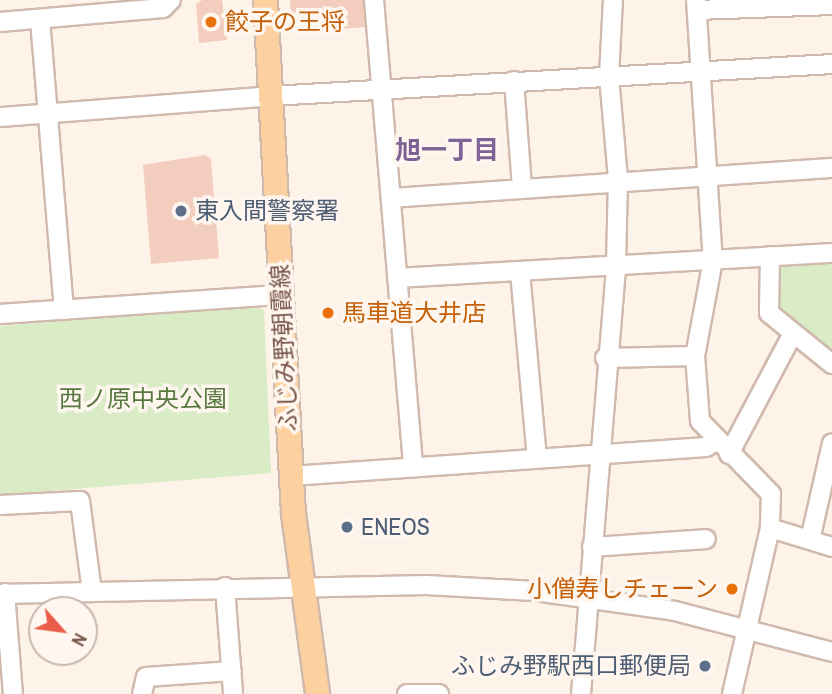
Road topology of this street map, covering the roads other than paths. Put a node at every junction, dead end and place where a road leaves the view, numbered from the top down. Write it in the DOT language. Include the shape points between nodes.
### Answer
graph roads {
  1 [pos="171,0"];
  2 [pos="265,0"];
  3 [pos="374,0"];
  4 [pos="613,0"];
  5 [pos="806,3"];
  6 [pos="696,5"];
  7 [pos="832,5"];
  8 [pos="40,19"];
  9 [pos="0,22"];
  10 [pos="832,64"];
  11 [pos="702,70"];
  12 [pos="609,76"];
  13 [pos="514,81"];
  14 [pos="382,89"];
  15 [pos="271,96"];
  16 [pos="47,113"];
  17 [pos="0,117"];
  18 [pos="832,168"];
  19 [pos="708,173"];
  20 [pos="618,179"];
  21 [pos="522,187"];
  22 [pos="391,198"];
  23 [pos="832,253"];
  24 [pos="770,256"];
  25 [pos="713,260"];
  26 [pos="616,265"];
  27 [pos="520,272"];
  28 [pos="397,278"];
  29 [pos="280,295"];
  30 [pos="64,310"];
  31 [pos="0,314"];
  32 [pos="793,332"];
  33 [pos="695,356"];
  34 [pos="605,358"];
  35 [pos="832,364"];
  36 [pos="832,443"];
  37 [pos="723,448"];
  38 [pos="599,454"];
  39 [pos="537,458"];
  40 [pos="413,467"];
  41 [pos="291,476"];
  42 [pos="0,505"];
  43 [pos="770,528"];
  44 [pos="706,539"];
  45 [pos="810,540"];
  46 [pos="592,547"];
  47 [pos="832,547"];
  48 [pos="301,586"];
  49 [pos="225,587"];
  50 [pos="92,592"];
  51 [pos="2,594"];
  52 [pos="588,596"];
  53 [pos="744,625"];
  54 [pos="832,652"];
  55 [pos="232,671"];
  56 [pos="8,691"];
  57 [pos="142,694"];
  58 [pos="233,694"];
  59 [pos="317,694"];
  60 [pos="414,694"];
  61 [pos="439,694"];
  62 [pos="581,694"];
  63 [pos="732,694"];
  1 -- 8 [label="street" via="163,8"];
  2 -- 15 [label="main road, ふじみ野朝霞線"];
  3 -- 14 [label="street"];
  4 -- 12 [label="street"];
  5 -- 6 [label="street"];
  5 -- 7 [label="street"];
  6 -- 11 [label="street"];
  8 -- 9 [label="street"];
  8 -- 16 [label="street"];
  10 -- 11 [label="street"];
  11 -- 12 [label="street"];
  11 -- 19 [label="street"];
  12 -- 13 [label="street"];
  12 -- 20 [label="street"];
  13 -- 14 [label="street"];
  13 -- 21 [label="street"];
  14 -- 15 [label="street"];
  14 -- 22 [label="street"];
  15 -- 16 [label="street"];
  15 -- 29 [label="main road, ふじみ野朝霞線"];
  16 -- 17 [label="street"];
  16 -- 30 [label="street"];
  18 -- 19 [label="street"];
  19 -- 20 [label="street"];
  19 -- 25 [label="street"];
  20 -- 21 [label="street"];
  20 -- 26 [label="street"];
  21 -- 22 [label="street"];
  22 -- 28 [label="street"];
  23 -- 24 [label="street"];
  24 -- 25 [label="street"];
  24 -- 32 [label="street" via="769,313"];
  25 -- 26 [label="street"];
  25 -- 33 [label="street"];
  26 -- 27 [label="street"];
  26 -- 34 [label="street"];
  27 -- 28 [label="street"];
  27 -- 39 [label="street"];
  28 -- 40 [label="street"];
  29 -- 30 [label="street"];
  29 -- 41 [label="main road, ふじみ野朝霞線"];
  30 -- 31 [label="street"];
  32 -- 35 [label="street"];
  32 -- 37 [label="street"];
  33 -- 34 [label="street"];
  33 -- 37 [label="street" via="700,421"];
  34 -- 38 [label="street"];
  36 -- 45 [label="street"];
  37 -- 38 [label="street"];
  37 -- 43 [label="street" via="771,494"];
  38 -- 39 [label="street"];
  38 -- 46 [label="street"];
  39 -- 40 [label="street"];
  40 -- 41 [label="street"];
  41 -- 48 [label="main road, ふじみ野朝霞線"];
  42 -- 50 [label="street" via="76,499 82,504"];
  43 -- 45 [label="street"];
  43 -- 53 [label="street"];
  44 -- 46 [label="street"];
  45 -- 47 [label="street"];
  46 -- 52 [label="street"];
  48 -- 49 [label="street"];
  48 -- 52 [label="street" via="426,585"];
  48 -- 59 [label="main road, ふじみ野朝霞線"];
  49 -- 50 [label="street"];
  49 -- 55 [label="street"];
  50 -- 51 [label="street"];
  51 -- 56 [label="street"];
  52 -- 53 [label="street"];
  52 -- 62 [label="street"];
  53 -- 54 [label="street"];
  53 -- 63 [label="street"];
  55 -- 57 [label="street" via="146,677"];
  55 -- 58 [label="street"];
  60 -- 61 [label="street"];
}
